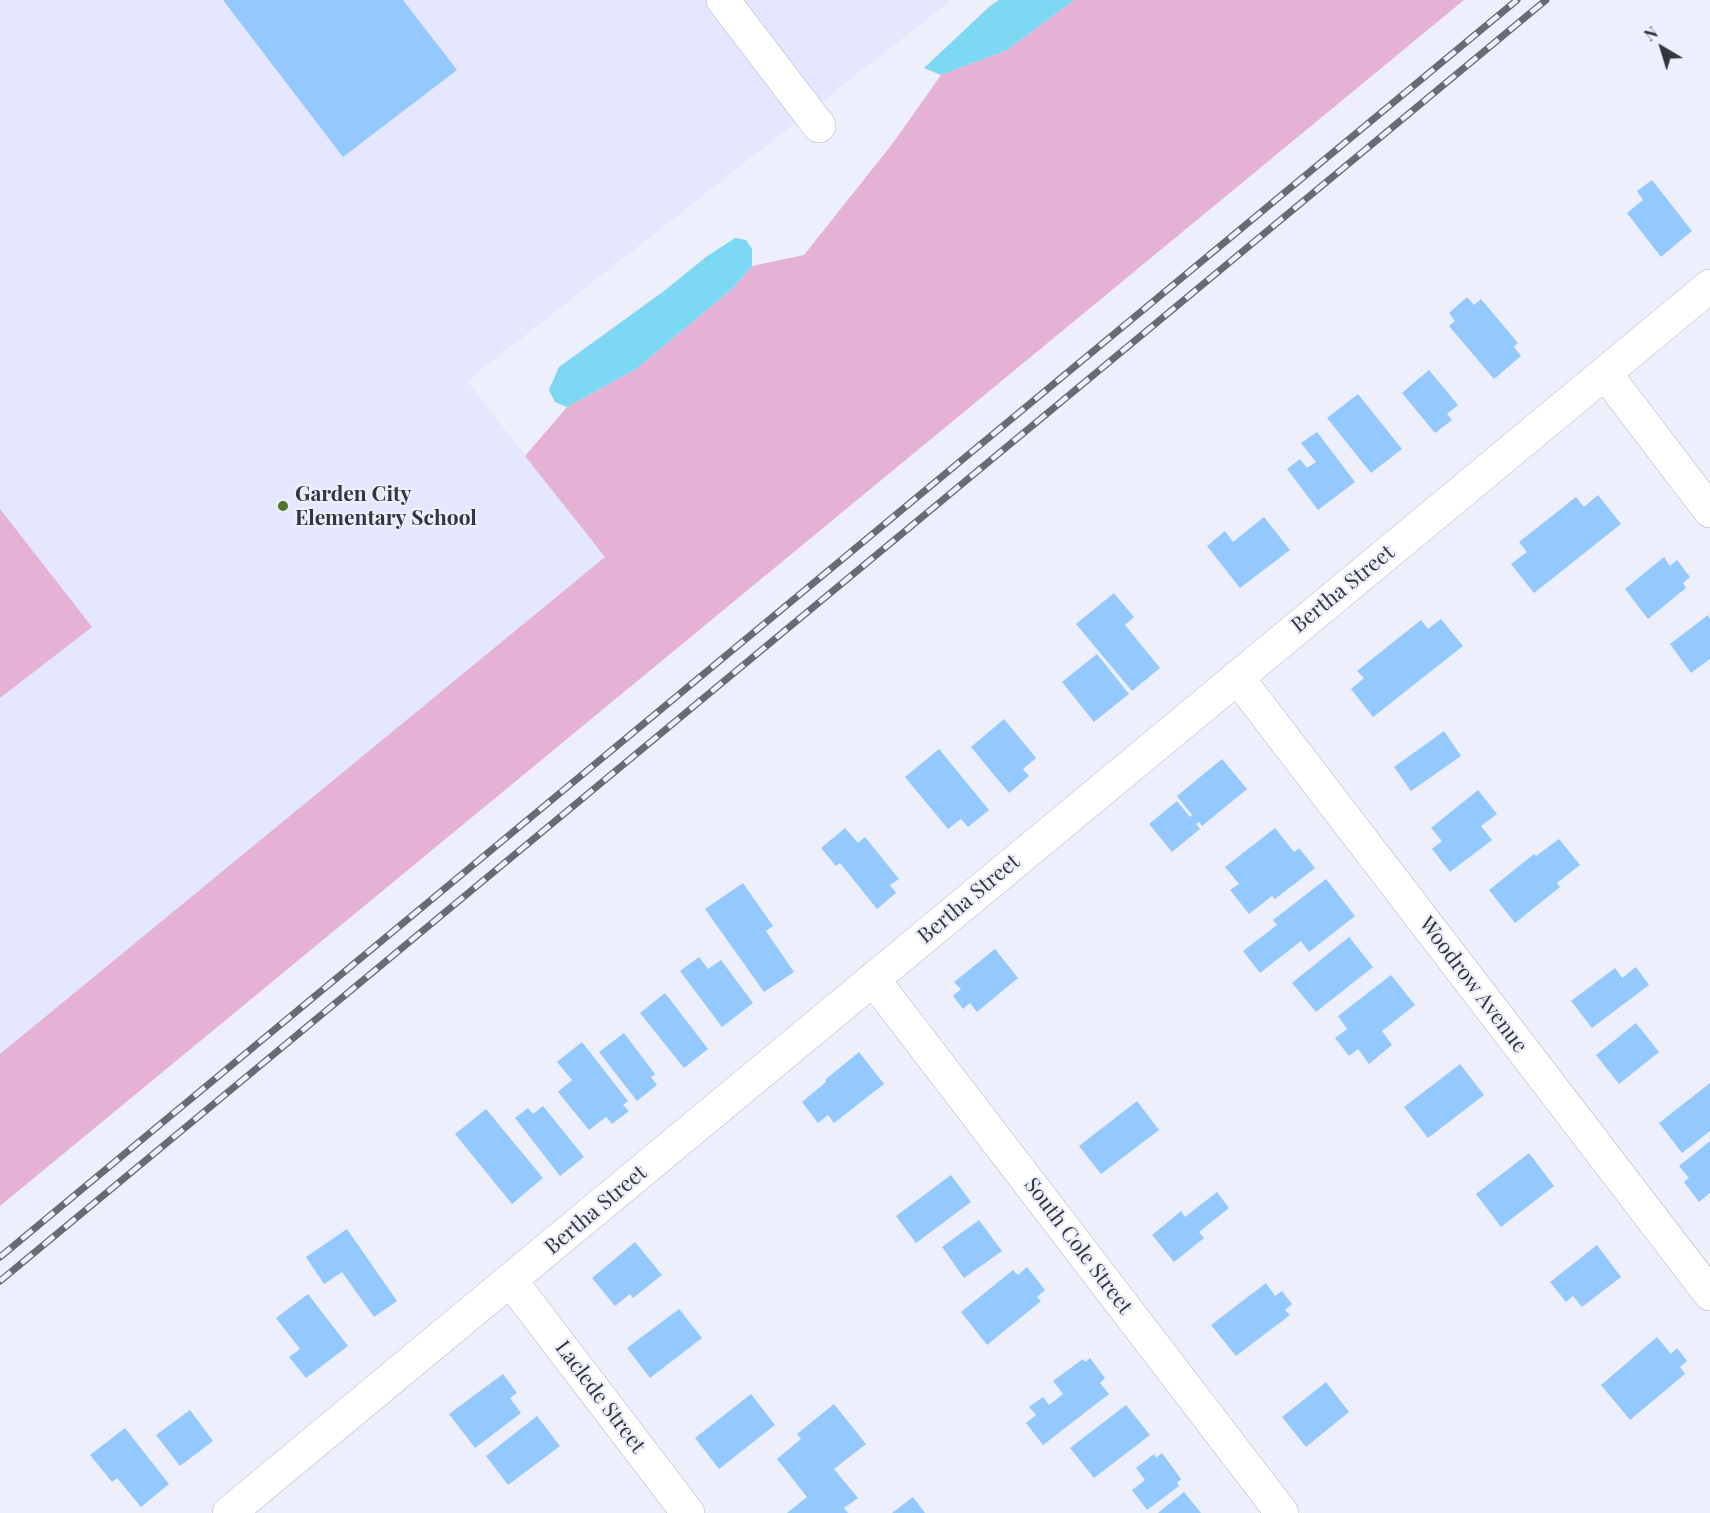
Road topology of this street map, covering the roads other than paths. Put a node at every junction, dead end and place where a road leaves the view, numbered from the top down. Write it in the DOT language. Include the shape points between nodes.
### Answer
graph roads {
  1 [pos="723,0"];
  2 [pos="819,126"];
  3 [pos="1710,286"];
  4 [pos="1605,373"];
  5 [pos="1710,511"];
  6 [pos="1237,677"];
  7 [pos="873,979"];
  8 [pos="511,1281"];
  9 [pos="1710,1294"];
  10 [pos="229,1513"];
  11 [pos="688,1513"];
  12 [pos="1282,1513"];
  1 -- 2 [label="street"];
  3 -- 4 [label="street, Bertha Street"];
  4 -- 5 [label="street"];
  4 -- 6 [label="street, Bertha Street"];
  6 -- 7 [label="street, Bertha Street"];
  6 -- 9 [label="street, Woodrow Avenue"];
  7 -- 8 [label="street, Bertha Street"];
  7 -- 12 [label="street, South Cole Street"];
  8 -- 10 [label="street, Bertha Street"];
  8 -- 11 [label="street, Laclede Street"];
}
